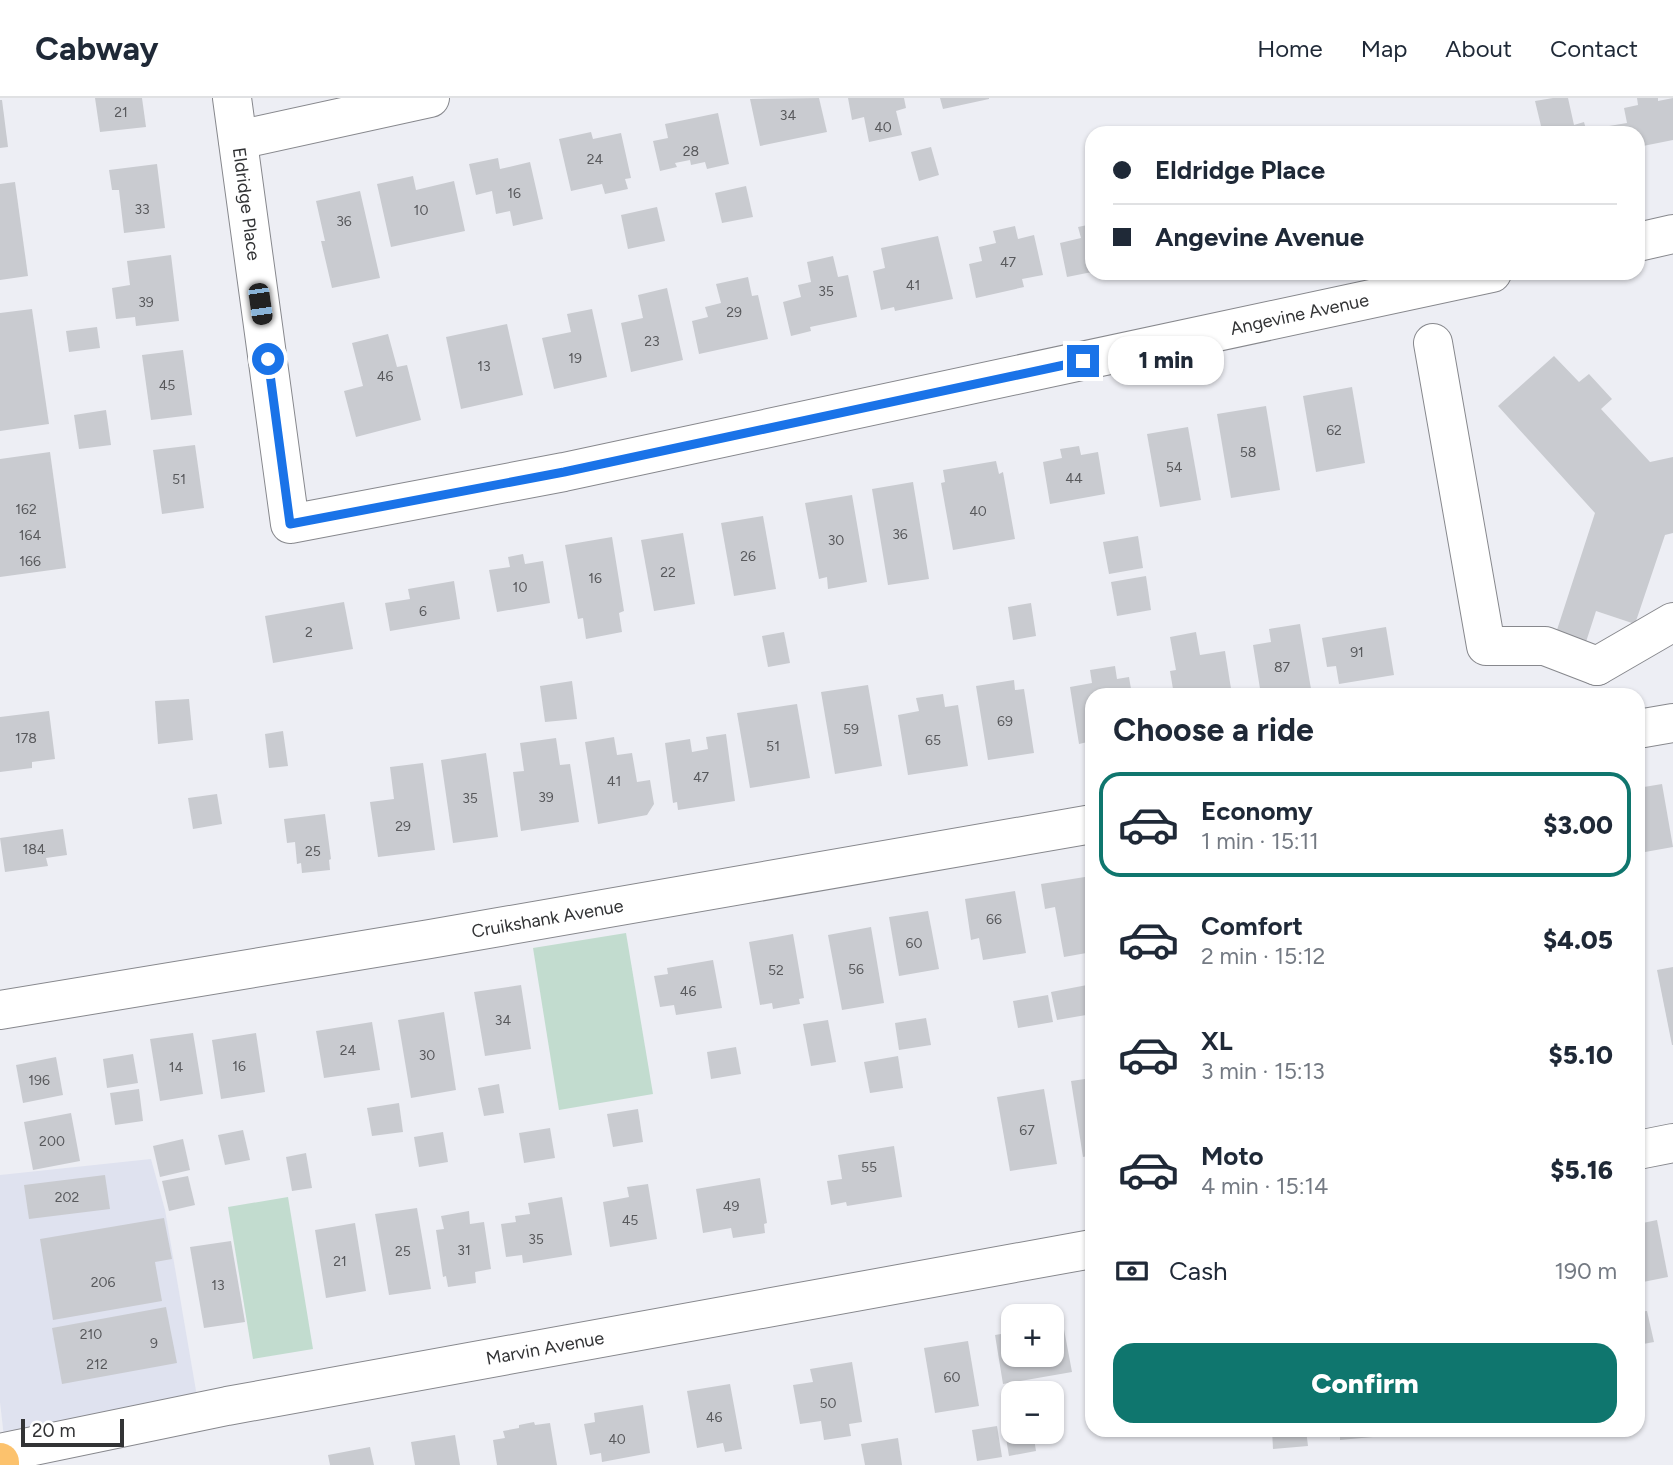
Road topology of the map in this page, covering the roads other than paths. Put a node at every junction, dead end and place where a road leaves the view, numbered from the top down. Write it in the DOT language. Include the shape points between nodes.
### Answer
graph roads {
  1 [pos="232,98"];
  2 [pos="430,98"];
  3 [pos="238,139"];
  4 [pos="1673,234"];
  5 [pos="1645,240"];
  6 [pos="1459,280"];
  7 [pos="1433,343"];
  8 [pos="326,518"];
  9 [pos="1673,622"];
  10 [pos="1600,680"];
  11 [pos="1673,723"];
  12 [pos="1645,728"];
  13 [pos="1085,825"];
  14 [pos="0,1010"];
  15 [pos="1673,1143"];
  16 [pos="1645,1149"];
  17 [pos="1085,1250"];
  18 [pos="0,1453"];
  1 -- 3 [label="street, Eldridge Place"];
  2 -- 3 [label="street"];
  3 -- 8 [label="street, Eldridge Place" via="290,524"];
  4 -- 5 [label="street"];
  6 -- 8 [label="street, Angevine Avenue" via="564,472"];
  7 -- 10 [label="street" via="1486,646 1545,646"];
  9 -- 10 [label="street"];
  11 -- 12 [label="street"];
  13 -- 14 [label="street, Cruikshank Avenue"];
  15 -- 16 [label="street"];
  17 -- 18 [label="street, Marvin Avenue" via="227,1406"];
}
